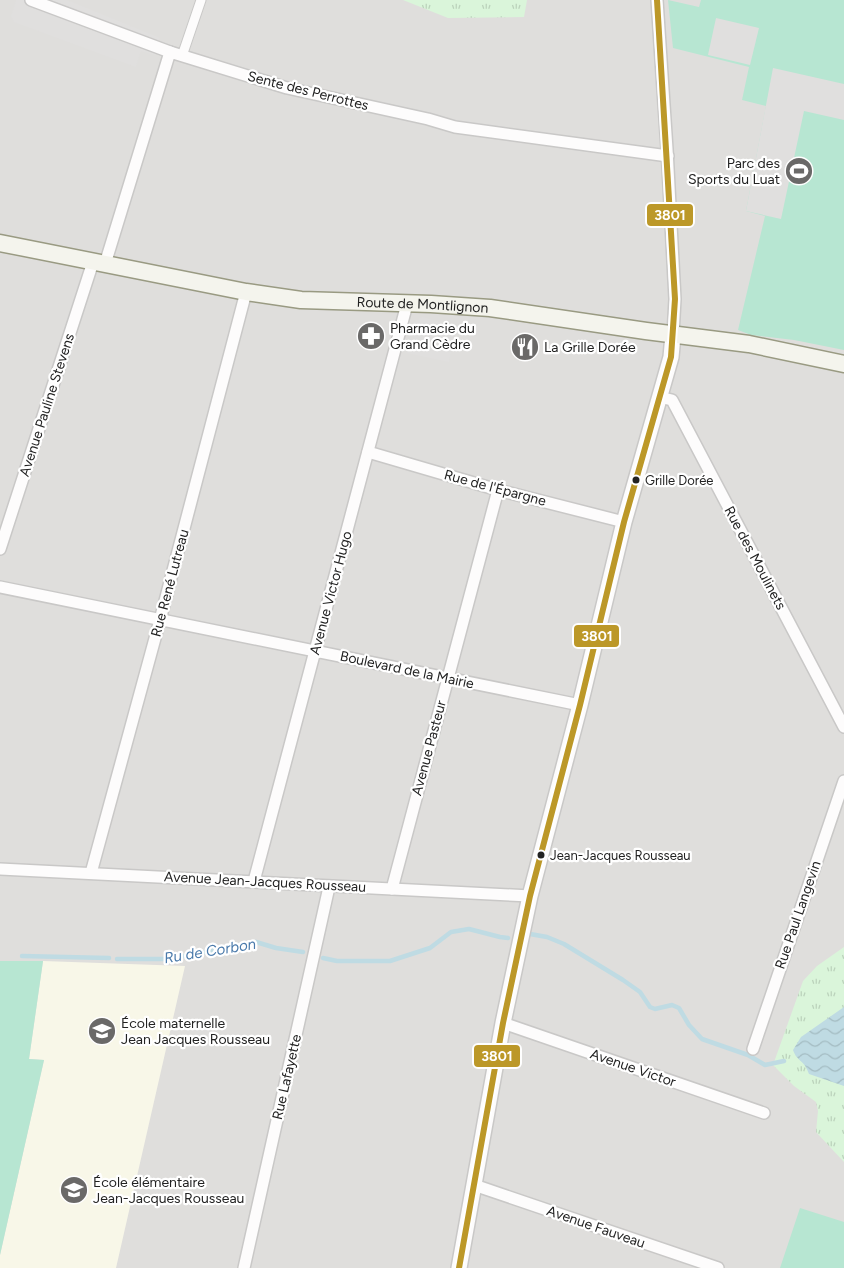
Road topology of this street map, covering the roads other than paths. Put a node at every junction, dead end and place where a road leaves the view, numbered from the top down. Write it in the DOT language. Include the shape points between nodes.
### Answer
graph roads {
  1 [pos="31,0"];
  2 [pos="201,0"];
  3 [pos="657,0"];
  4 [pos="170,52"];
  5 [pos="182,56"];
  6 [pos="668,156"];
  7 [pos="0,243"];
  8 [pos="99,263"];
  9 [pos="246,292"];
  10 [pos="407,304"];
  11 [pos="673,335"];
  12 [pos="844,364"];
  13 [pos="659,397"];
  14 [pos="368,452"];
  15 [pos="498,490"];
  16 [pos="624,522"];
  17 [pos="0,549"];
  18 [pos="0,587"];
  19 [pos="160,620"];
  20 [pos="315,651"];
  21 [pos="448,678"];
  22 [pos="580,705"];
  23 [pos="843,722"];
  24 [pos="844,781"];
  25 [pos="0,869"];
  26 [pos="91,873"];
  27 [pos="254,881"];
  28 [pos="329,887"];
  29 [pos="392,889"];
  30 [pos="530,896"];
  31 [pos="503,1023"];
  32 [pos="753,1049"];
  33 [pos="764,1113"];
  34 [pos="474,1185"];
  35 [pos="244,1268"];
  36 [pos="459,1268"];
  37 [pos="718,1268"];
  1 -- 4 [label="street, Sente des Perrottes"];
  2 -- 5 [label="street"];
  3 -- 6 [label="street"];
  4 -- 5 [label="street, Sente des Perrottes"];
  4 -- 8 [label="street"];
  5 -- 6 [label="street, Sente des Perrottes" via="287,88 455,127"];
  6 -- 11 [label="street" via="675,299"];
  7 -- 8 [label="main road, Route de Montlignon"];
  8 -- 9 [label="main road, Route de Montlignon"];
  8 -- 17 [label="street, Avenue Pauline Stevens"];
  9 -- 10 [label="main road, Route de Montlignon" via="301,300"];
  9 -- 19 [label="street, Rue René Lutreau"];
  10 -- 11 [label="main road, Route de Montlignon" via="490,308"];
  10 -- 14 [label="street, Avenue Victor Hugo"];
  11 -- 12 [label="main road, Route de Montlignon" via="749,344"];
  11 -- 13 [label="street" via="671,358"];
  13 -- 16 [label="street"];
  13 -- 23 [label="street, Rue des Moulinets" via="672,400"];
  14 -- 15 [label="street, Rue de l'Épargne"];
  14 -- 20 [label="street, Avenue Victor Hugo"];
  15 -- 16 [label="street, Rue de l'Épargne"];
  15 -- 21 [label="street, Avenue Pasteur"];
  16 -- 22 [label="street"];
  18 -- 19 [label="street, Boulevard de la Mairie"];
  19 -- 20 [label="street, Boulevard de la Mairie"];
  19 -- 26 [label="street, Rue René Lutreau"];
  20 -- 21 [label="street, Boulevard de la Mairie"];
  20 -- 27 [label="street, Avenue Victor Hugo"];
  21 -- 22 [label="street, Boulevard de la Mairie"];
  21 -- 29 [label="street, Avenue Pasteur"];
  22 -- 30 [label="street"];
  24 -- 32 [label="street, Rue Paul Langevin"];
  25 -- 26 [label="street, Avenue Jean-Jacques Rousseau"];
  26 -- 27 [label="street, Avenue Jean-Jacques Rousseau"];
  27 -- 28 [label="street, Avenue Jean-Jacques Rousseau"];
  28 -- 29 [label="street, Avenue Jean-Jacques Rousseau"];
  28 -- 35 [label="street, Rue Lafayette"];
  29 -- 30 [label="street, Avenue Jean-Jacques Rousseau"];
  30 -- 31 [label="street"];
  31 -- 33 [label="street, Avenue Victor"];
  31 -- 34 [label="street"];
  34 -- 36 [label="street"];
  34 -- 37 [label="street, Avenue Fauveau"];
}
